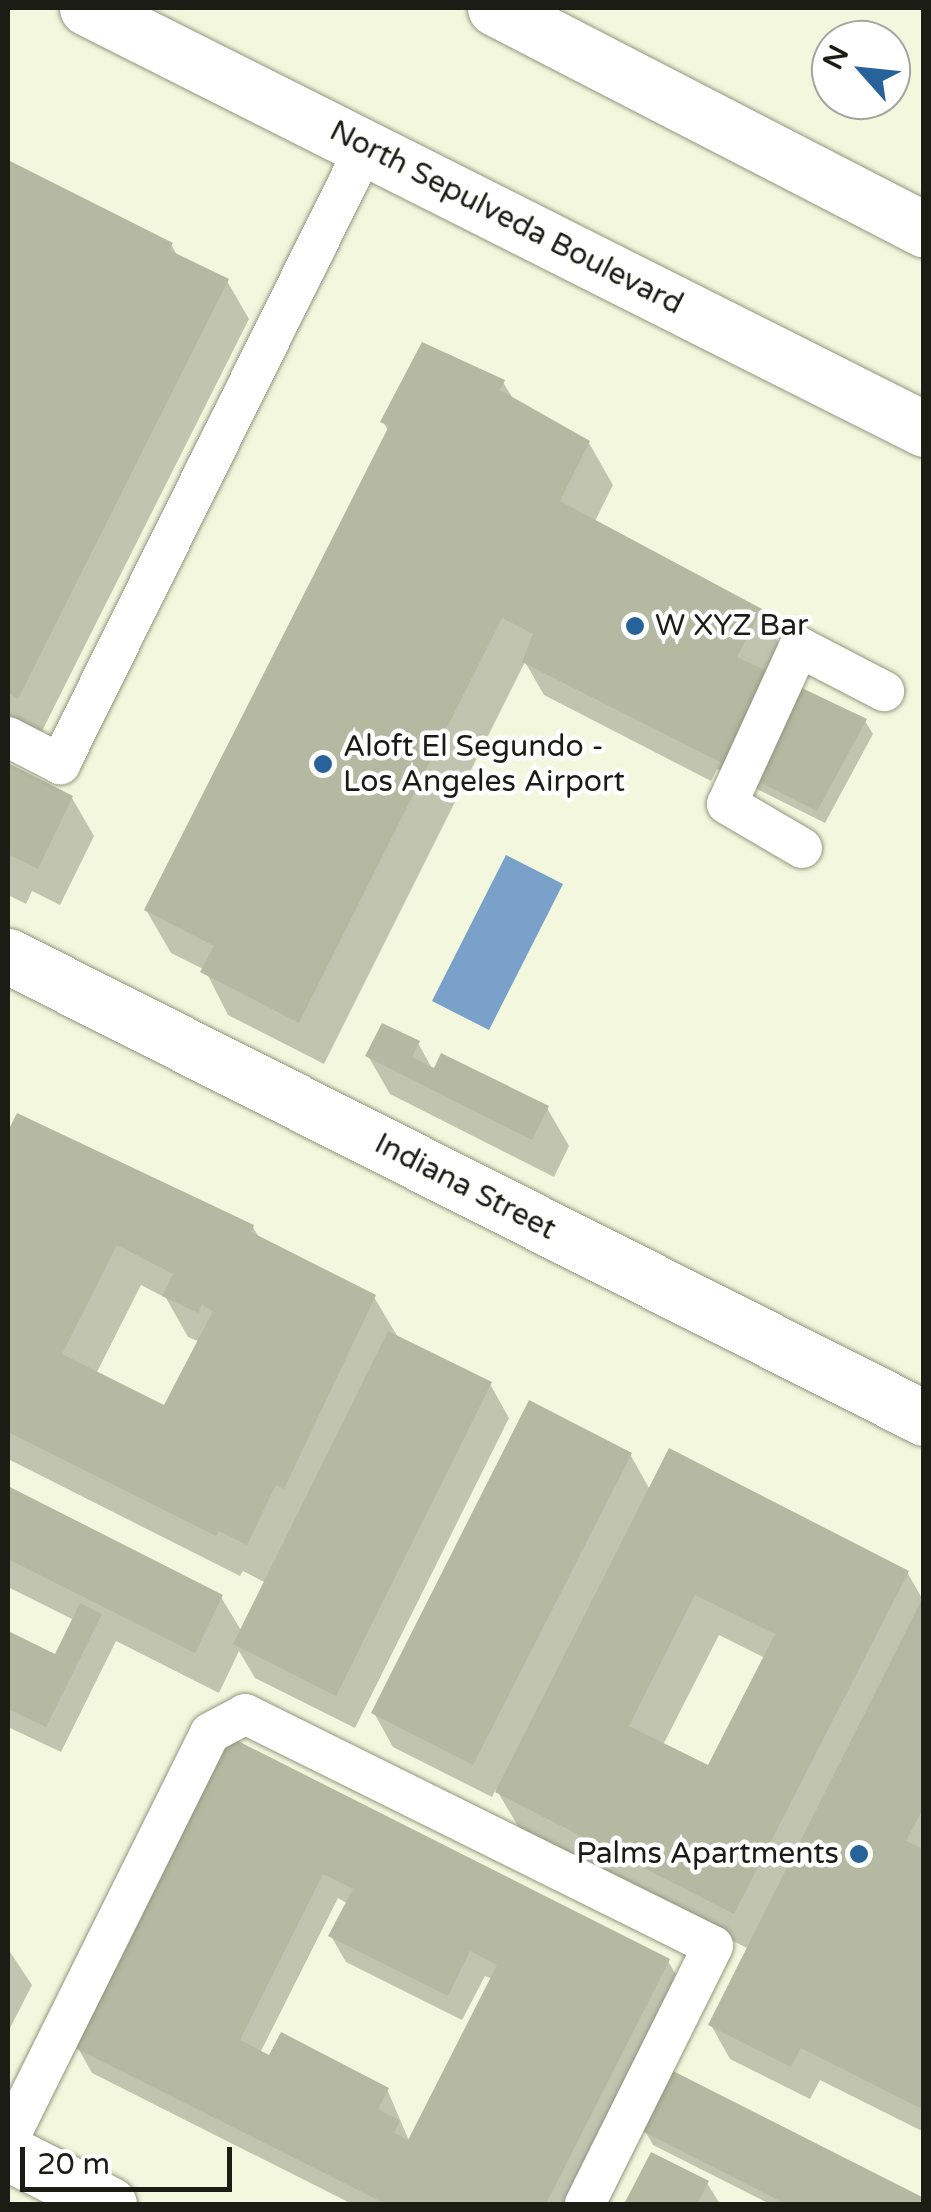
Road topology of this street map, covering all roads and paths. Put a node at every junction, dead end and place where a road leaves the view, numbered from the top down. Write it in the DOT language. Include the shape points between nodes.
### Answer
graph roads {
  1 [pos="88,8"];
  2 [pos="495,8"];
  3 [pos="366,148"];
  4 [pos="924,229"];
  5 [pos="924,429"];
  6 [pos="884,691"];
  7 [pos="8,738"];
  8 [pos="802,848"];
  9 [pos="8,956"];
  10 [pos="924,1418"];
  11 [pos="8,2140"];
  12 [pos="8,2154"];
  13 [pos="109,2204"];
  14 [pos="585,2204"];
  1 -- 3 [label="main road, North Sepulveda Boulevard"];
  2 -- 4 [label="main road"];
  3 -- 5 [label="main road, North Sepulveda Boulevard"];
  3 -- 7 [label="lane" via="60,764"];
  6 -- 8 [label="lane" via="799,648 727,804"];
  9 -- 10 [label="main road, Indiana Street"];
  11 -- 14 [label="lane" via="210,1733 245,1714 712,1946"];
  12 -- 13 [label="main road"];
}
